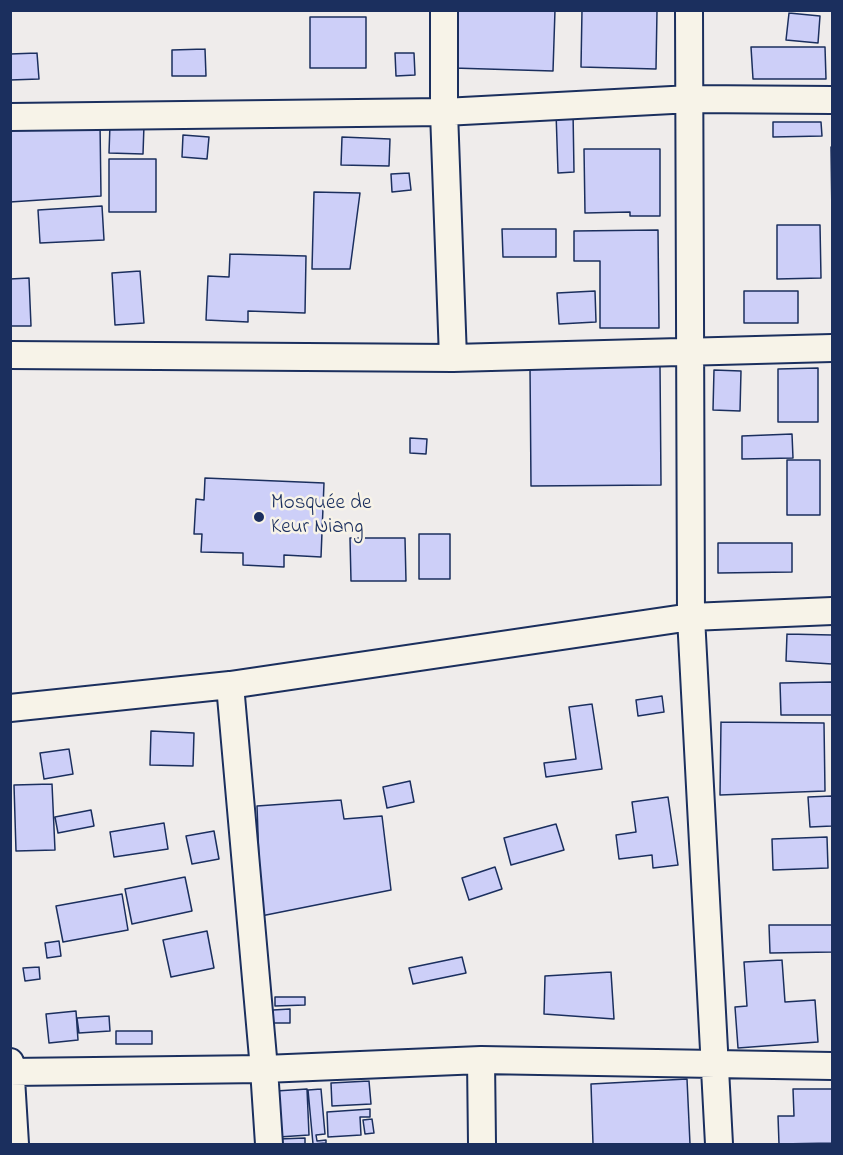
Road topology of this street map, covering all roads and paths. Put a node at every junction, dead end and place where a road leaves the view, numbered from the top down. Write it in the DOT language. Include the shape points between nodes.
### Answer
graph roads {
  1 [pos="444,10"];
  2 [pos="689,10"];
  3 [pos="690,99"];
  4 [pos="832,99"];
  5 [pos="444,112"];
  6 [pos="10,117"];
  7 [pos="832,348"];
  8 [pos="689,350"];
  9 [pos="10,355"];
  10 [pos="453,358"];
  11 [pos="832,612"];
  12 [pos="691,617"];
  13 [pos="230,685"];
  14 [pos="10,708"];
  15 [pos="481,1060"];
  16 [pos="10,1062"];
  17 [pos="713,1064"];
  18 [pos="832,1066"];
  19 [pos="264,1069"];
  20 [pos="11,1072"];
  21 [pos="15,1144"];
  22 [pos="268,1144"];
  23 [pos="482,1144"];
  24 [pos="719,1144"];
  1 -- 5 [label="street"];
  2 -- 3 [label="street"];
  3 -- 4 [label="street"];
  3 -- 5 [label="street"];
  3 -- 8 [label="street"];
  5 -- 6 [label="street"];
  5 -- 10 [label="street"];
  7 -- 8 [label="street"];
  8 -- 10 [label="street"];
  8 -- 12 [label="street"];
  9 -- 10 [label="street"];
  11 -- 12 [label="street"];
  12 -- 13 [label="street"];
  12 -- 17 [label="street"];
  13 -- 14 [label="street"];
  13 -- 19 [label="street"];
  15 -- 17 [label="street"];
  15 -- 19 [label="street"];
  15 -- 23 [label="street"];
  16 -- 20 [label="street"];
  17 -- 18 [label="street"];
  17 -- 24 [label="street"];
  19 -- 20 [label="street"];
  19 -- 22 [label="street"];
  20 -- 21 [label="street"];
}
